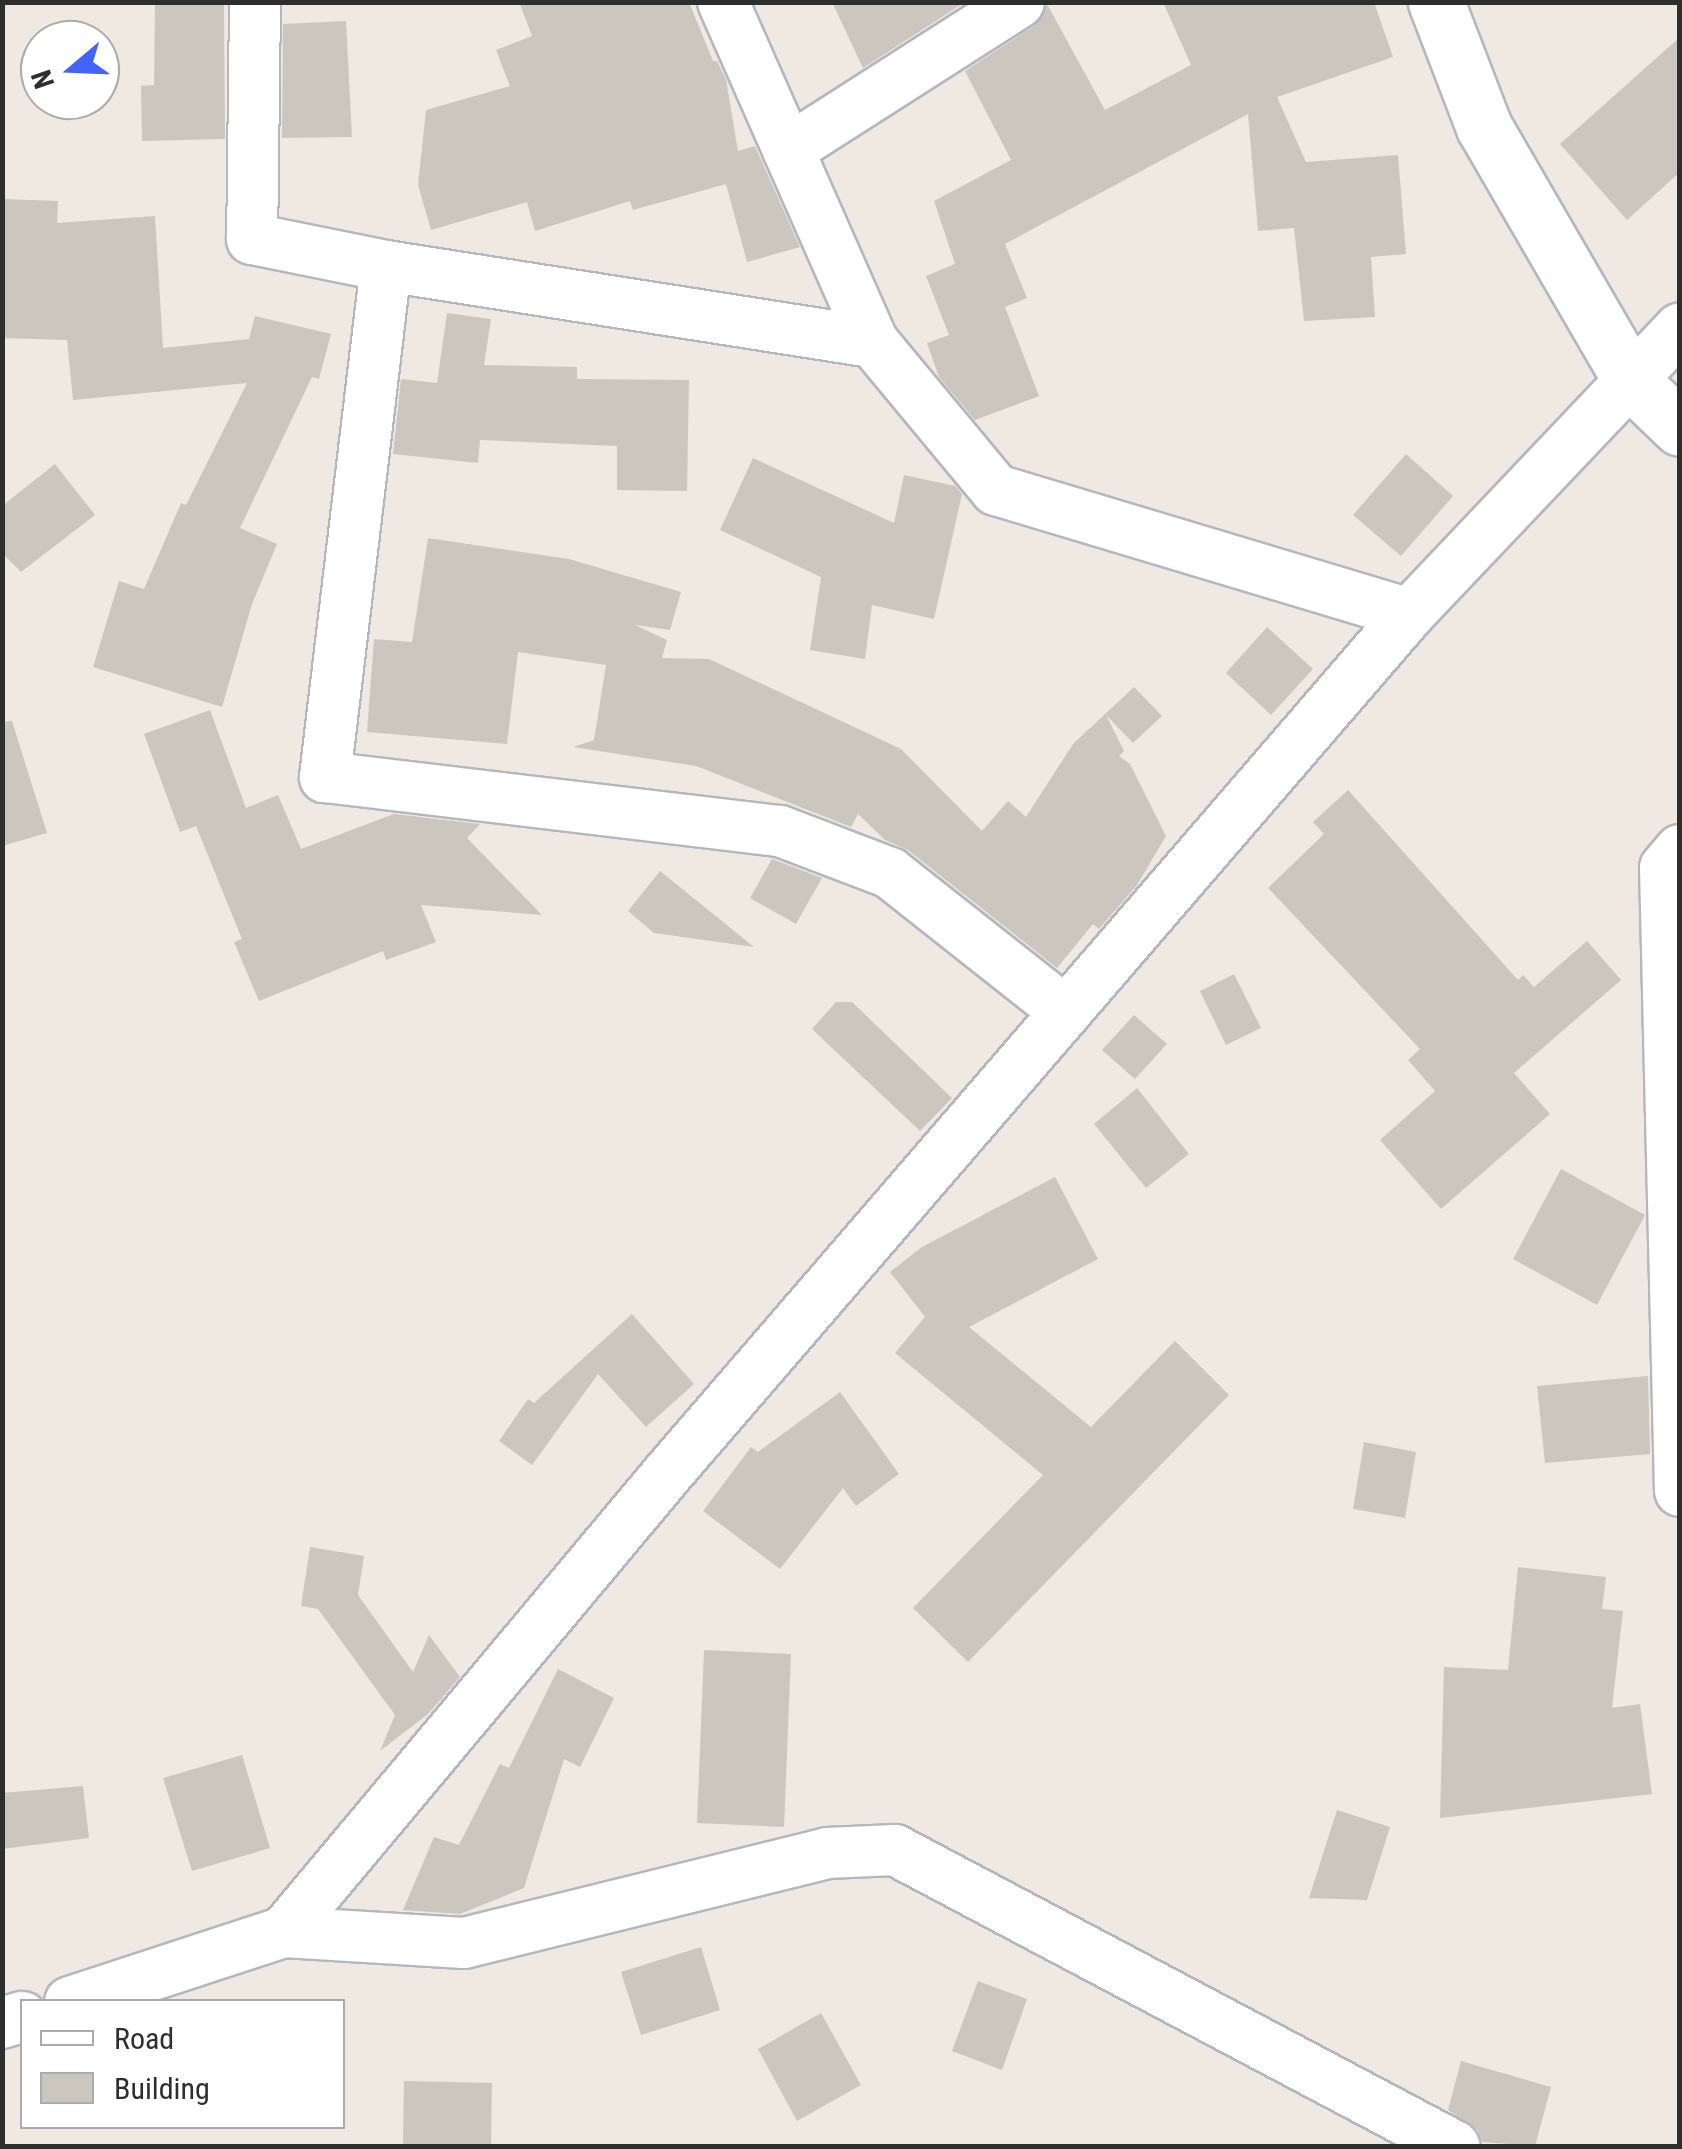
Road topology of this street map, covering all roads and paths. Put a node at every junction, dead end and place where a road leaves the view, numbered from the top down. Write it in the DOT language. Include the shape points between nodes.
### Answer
graph roads {
  1 [pos="255,2"];
  2 [pos="723,2"];
  3 [pos="1019,2"];
  4 [pos="1436,2"];
  5 [pos="788,150"];
  6 [pos="386,266"];
  7 [pos="1680,328"];
  8 [pos="873,342"];
  9 [pos="1632,382"];
  10 [pos="1680,428"];
  11 [pos="1409,614"];
  12 [pos="1680,850"];
  13 [pos="1066,1012"];
  14 [pos="1680,1491"];
  15 [pos="284,1932"];
  16 [pos="79,1999"];
  17 [pos="1454,2146"];
  1 -- 6 [label="street" via="252,239"];
  2 -- 5 [label="street"];
  3 -- 5 [label="street"];
  4 -- 9 [label="street" via="1484,127"];
  5 -- 8 [label="street"];
  6 -- 8 [label="street"];
  6 -- 13 [label="street" via="325,777 780,831 890,873"];
  7 -- 9 [label="street"];
  8 -- 11 [label="street" via="996,490"];
  9 -- 10 [label="street"];
  9 -- 11 [label="street"];
  11 -- 13 [label="street"];
  12 -- 14 [label="street" via="1665,868"];
  13 -- 15 [label="street"];
  15 -- 16 [label="street"];
  15 -- 17 [label="street" via="464,1943 827,1853 896,1850"];
}
